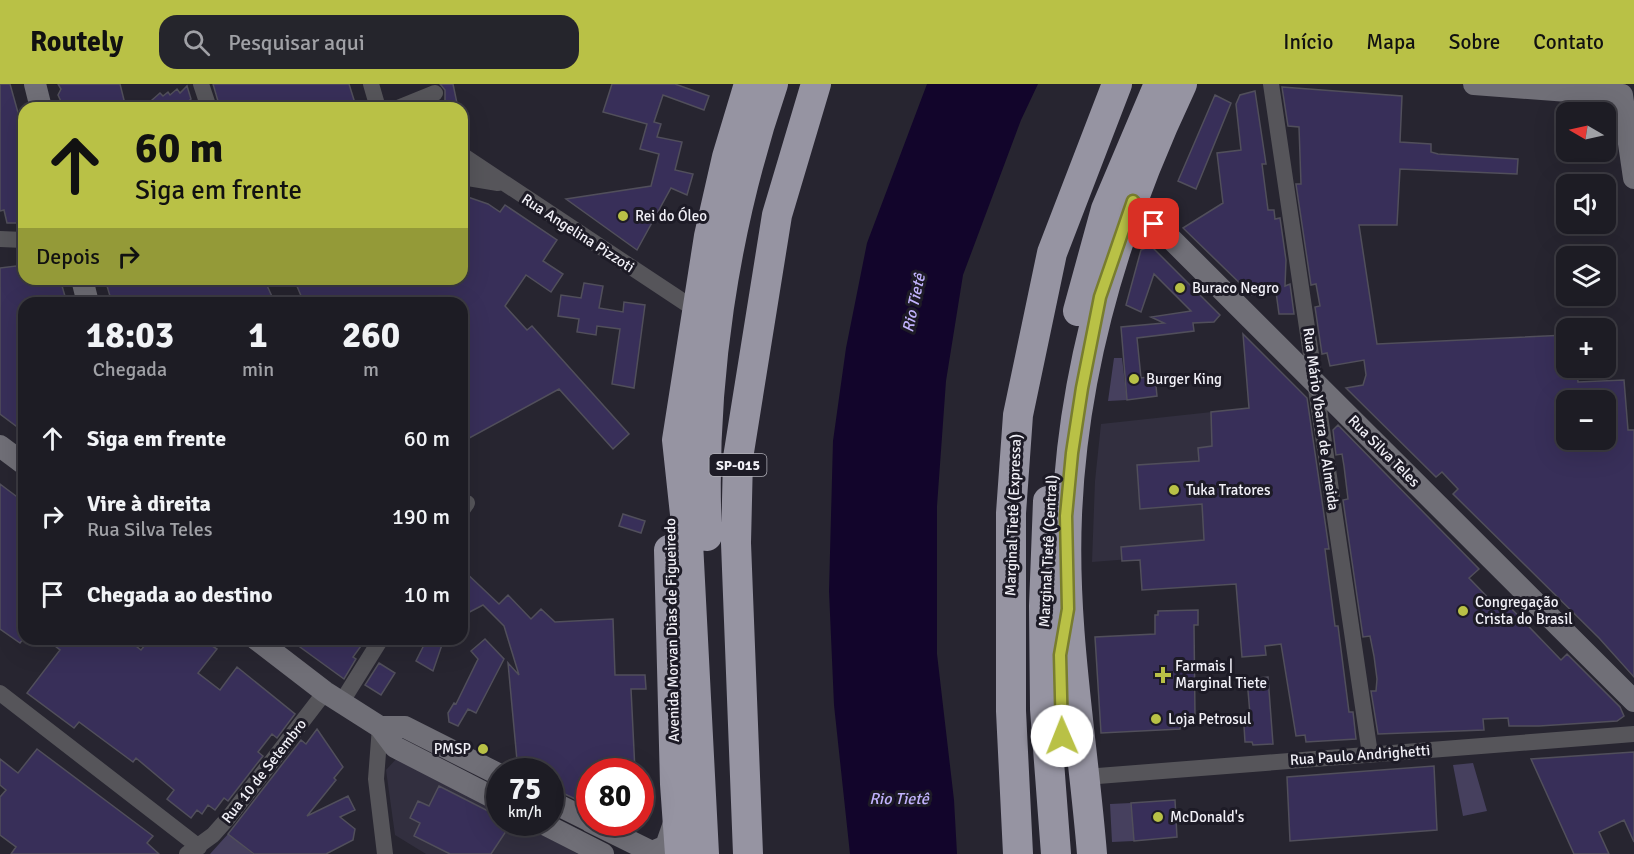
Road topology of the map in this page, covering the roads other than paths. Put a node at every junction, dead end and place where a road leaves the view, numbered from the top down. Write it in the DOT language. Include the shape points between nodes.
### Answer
graph roads {
  1 [pos="35,84"];
  2 [pos="201,84"];
  3 [pos="371,84"];
  4 [pos="749,84"];
  5 [pos="773,84"];
  6 [pos="792,84"];
  7 [pos="816,84"];
  8 [pos="1117,84"];
  9 [pos="1158,84"];
  10 [pos="1182,84"];
  11 [pos="1271,84"];
  12 [pos="1474,84"];
  13 [pos="1628,90"];
  14 [pos="435,93"];
  15 [pos="40,102"];
  16 [pos="207,102"];
  17 [pos="377,102"];
  18 [pos="413,102"];
  19 [pos="468,159"];
  20 [pos="468,178"];
  21 [pos="1634,178"];
  22 [pos="502,183"];
  23 [pos="1119,205"];
  24 [pos="0,239"];
  25 [pos="18,240"];
  26 [pos="696,310"];
  27 [pos="1317,384"];
  28 [pos="744,405"];
  29 [pos="677,440"];
  30 [pos="0,446"];
  31 [pos="18,460"];
  32 [pos="1068,609"];
  33 [pos="264,645"];
  34 [pos="376,645"];
  35 [pos="0,693"];
  36 [pos="333,697"];
  37 [pos="1634,701"];
  38 [pos="1011,711"];
  39 [pos="380,727"];
  40 [pos="1634,734"];
  41 [pos="1370,754"];
  42 [pos="486,768"];
  43 [pos="1085,777"];
  44 [pos="486,794"];
  45 [pos="677,816"];
  46 [pos="564,834"];
  47 [pos="619,836"];
  48 [pos="193,850"];
  49 [pos="385,854"];
  50 [pos="603,854"];
  51 [pos="680,854"];
  52 [pos="704,854"];
  53 [pos="720,854"];
  54 [pos="748,854"];
  55 [pos="1018,854"];
  56 [pos="1056,854"];
  57 [pos="1067,854"];
  58 [pos="1092,854"];
  1 -- 15 [label="street"];
  2 -- 16 [label="street"];
  3 -- 17 [label="street"];
  4 -- 26 [label="highway" via="727,157"];
  5 -- 53 [label="highway" via="738,203 710,396 705,503"];
  6 -- 28 [label="highway" via="762,192 744,342"];
  7 -- 28 [label="highway, SP-015" via="777,215"];
  8 -- 38 [label="highway, Marginal Tietê (Expressa)" via="1052,253 1018,415 1011,513"];
  9 -- 23 [label="highway, Marginal Tietê (Central)"];
  10 -- 23 [label="highway"];
  11 -- 27 [label="street, Rua Mário Ybarra de Almeida"];
  12 -- 13 [label="street"];
  13 -- 21 [label="street"];
  14 -- 18 [label="street"];
  19 -- 22 [label="street, Rua Angelina Pizzoti"];
  20 -- 22 [label="street"];
  22 -- 26 [label="street, Rua Angelina Pizzoti"];
  23 -- 27 [label="street, Rua Silva Teles"];
  23 -- 32 [label="highway" via="1082,388 1066,516"];
  23 -- 38 [label="highway" via="1078,241 1045,376 1026,484 1020,678"];
  23 -- 56 [label="highway, Marginal Tietê (Central)" via="1083,284 1061,394 1047,505 1045,709"];
  24 -- 25 [label="street"];
  26 -- 29 [label="highway"];
  27 -- 37 [label="street, Rua Silva Teles"];
  27 -- 41 [label="street, Rua Mário Ybarra de Almeida"];
  28 -- 54 [label="highway, SP-015" via="736,543"];
  29 -- 45 [label="highway, Avenida Morvan Dias de Figueiredo" via="668,525"];
  29 -- 52 [label="highway" via="688,542"];
  30 -- 31 [label="street"];
  32 -- 43 [label="highway"];
  32 -- 57 [label="highway" via="1060,655"];
  33 -- 36 [label="street"];
  34 -- 36 [label="street, Rua 10 de Setembro"];
  35 -- 48 [label="street"];
  36 -- 39 [label="street"];
  36 -- 48 [label="street, Rua 10 de Setembro" via="229,817"];
  38 -- 55 [label="highway, Marginal Tietê (Expressa)"];
  39 -- 42 [label="street" via="405,727"];
  39 -- 44 [label="street" via="395,747"];
  39 -- 49 [label="street" via="376,779"];
  40 -- 41 [label="street, Rua Paulo Andrighetti"];
  41 -- 43 [label="street, Rua Paulo Andrighetti"];
  43 -- 58 [label="highway"];
  45 -- 47 [label="street" via="666,846 652,852"];
  45 -- 51 [label="highway, Avenida Morvan Dias de Figueiredo"];
  46 -- 50 [label="street"];
}
